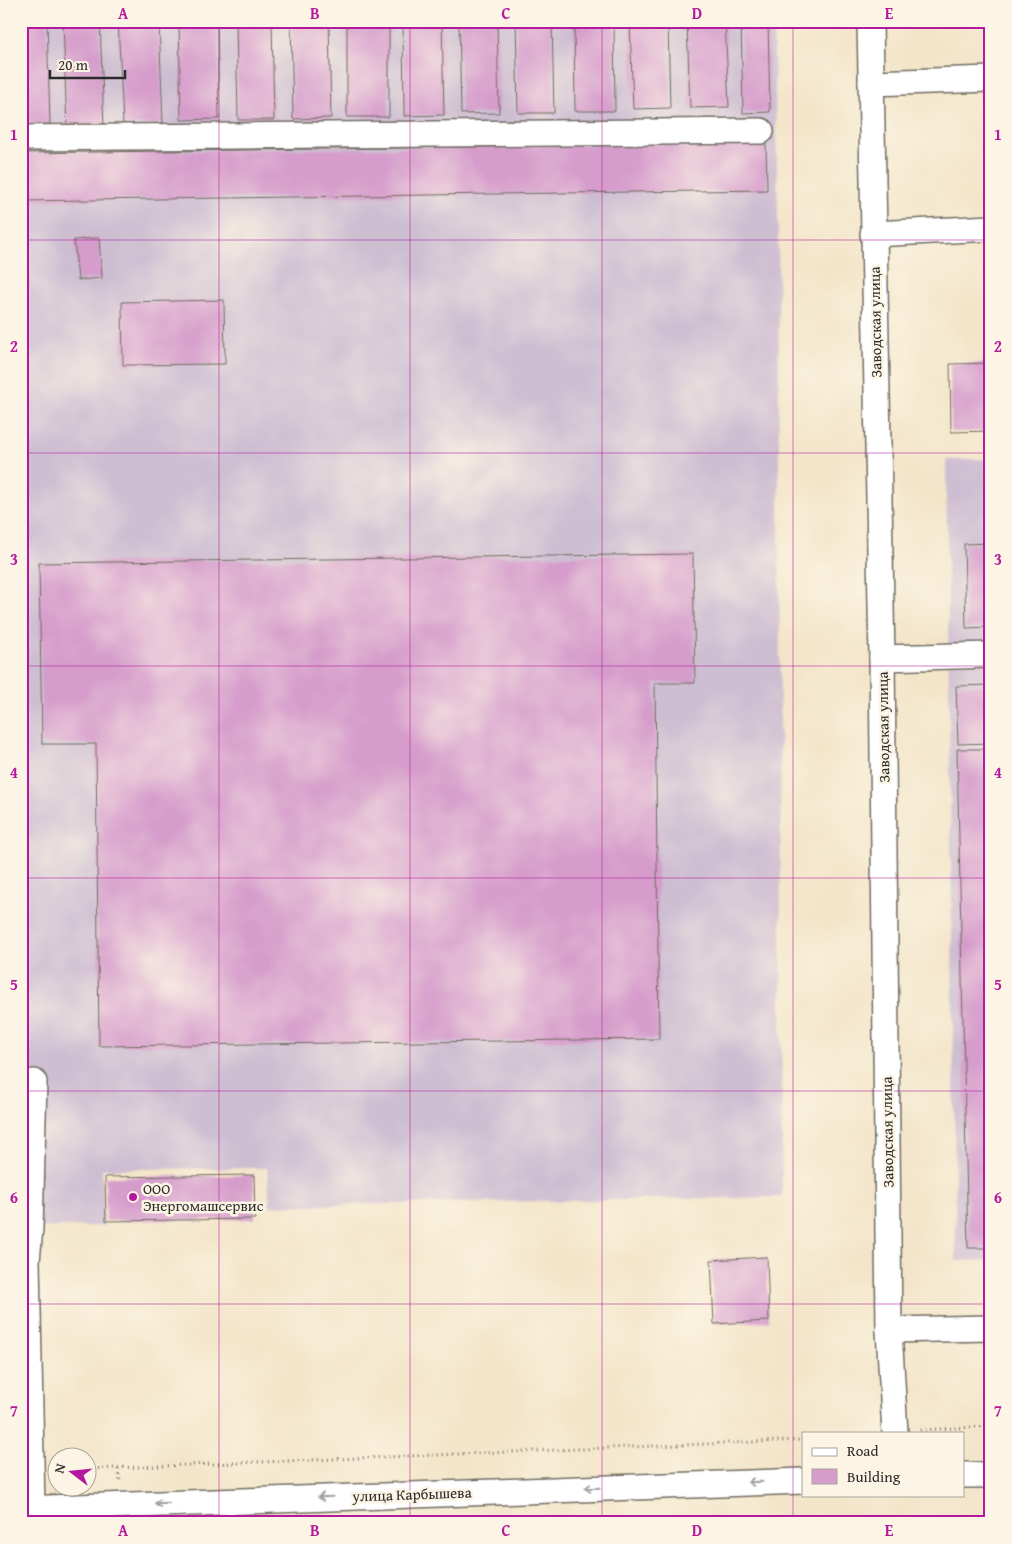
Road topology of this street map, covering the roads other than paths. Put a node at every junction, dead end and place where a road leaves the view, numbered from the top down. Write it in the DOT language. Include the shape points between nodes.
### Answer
graph roads {
  1 [pos="870,21"];
  2 [pos="991,79"];
  3 [pos="871,83"];
  4 [pos="761,131"];
  5 [pos="21,138"];
  6 [pos="991,228"];
  7 [pos="874,234"];
  8 [pos="991,655"];
  9 [pos="882,658"];
  10 [pos="34,1082"];
  11 [pos="991,1328"];
  12 [pos="889,1330"];
  13 [pos="895,1432"];
  14 [pos="964,1475"];
  15 [pos="991,1475"];
  16 [pos="802,1481"];
  17 [pos="26,1509"];
  1 -- 3 [label="street, Заводская улица"];
  2 -- 3 [label="street"];
  3 -- 7 [label="street, Заводская улица"];
  4 -- 5 [label="street"];
  6 -- 7 [label="street"];
  7 -- 9 [label="street, Заводская улица"];
  8 -- 9 [label="street"];
  9 -- 12 [label="street, Заводская улица"];
  10 -- 17 [label="street" via="27,1261"];
  11 -- 12 [label="street"];
  12 -- 13 [label="street, Заводская улица"];
  14 -- 15 [label="street"];
  16 -- 17 [label="street, улица Карбышева, one-way"];
}
